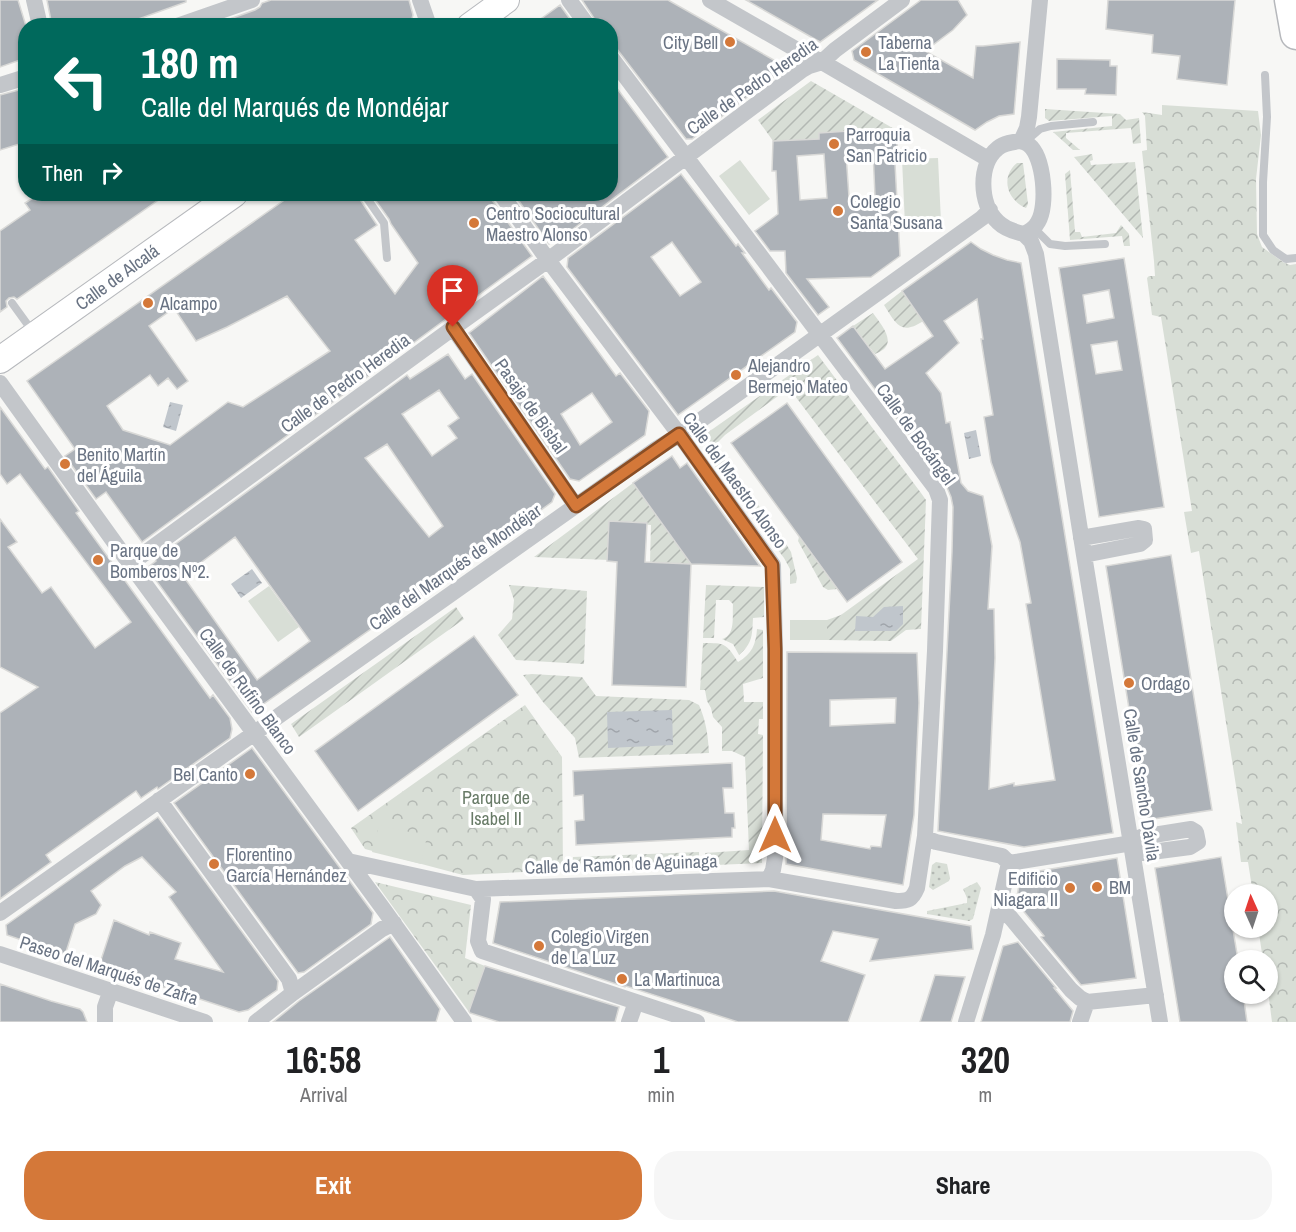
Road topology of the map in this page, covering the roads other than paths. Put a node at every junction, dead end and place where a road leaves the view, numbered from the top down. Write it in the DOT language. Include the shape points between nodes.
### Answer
graph roads {
  1 [pos="34,0"];
  2 [pos="252,0"];
  3 [pos="420,0"];
  4 [pos="506,0"];
  5 [pos="569,0"];
  6 [pos="710,0"];
  7 [pos="902,0"];
  8 [pos="1040,0"];
  9 [pos="1290,0"];
  10 [pos="38,18"];
  11 [pos="200,18"];
  12 [pos="426,18"];
  13 [pos="481,18"];
  14 [pos="582,18"];
  15 [pos="1296,34"];
  16 [pos="822,62"];
  17 [pos="618,67"];
  18 [pos="1265,75"];
  19 [pos="18,79"];
  20 [pos="0,85"];
  21 [pos="1093,122"];
  22 [pos="1022,141"];
  23 [pos="685,157"];
  24 [pos="988,159"];
  25 [pos="224,201"];
  26 [pos="369,201"];
  27 [pos="506,201"];
  28 [pos="990,210"];
  29 [pos="1029,231"];
  30 [pos="1105,244"];
  31 [pos="387,258"];
  32 [pos="1296,258"];
  33 [pos="548,260"];
  34 [pos="12,303"];
  35 [pos="453,327"];
  36 [pos="35,335"];
  37 [pos="819,335"];
  38 [pos="0,360"];
  39 [pos="0,383"];
  40 [pos="679,434"];
  41 [pos="576,506"];
  42 [pos="130,564"];
  43 [pos="254,732"];
  44 [pos="159,800"];
  45 [pos="925,836"];
  46 [pos="1132,848"];
  47 [pos="348,861"];
  48 [pos="1009,864"];
  49 [pos="769,879"];
  50 [pos="476,889"];
  51 [pos="896,901"];
  52 [pos="1000,908"];
  53 [pos="0,913"];
  54 [pos="394,924"];
  55 [pos="0,954"];
  56 [pos="111,990"];
  57 [pos="293,993"];
  58 [pos="1156,995"];
  59 [pos="636,1002"];
  60 [pos="1087,1002"];
  61 [pos="105,1022"];
  62 [pos="205,1022"];
  63 [pos="256,1022"];
  64 [pos="464,1022"];
  65 [pos="629,1022"];
  66 [pos="697,1022"];
  67 [pos="966,1022"];
  68 [pos="1080,1022"];
  69 [pos="1160,1022"];
  1 -- 10 [label="street"];
  2 -- 11 [label="street"];
  3 -- 12 [label="street"];
  4 -- 13 [label="main road"];
  5 -- 14 [label="street"];
  6 -- 16 [label="street"];
  7 -- 16 [label="street, Calle de Pedro Heredia"];
  8 -- 22 [label="street" via="1029,117"];
  9 -- 15 [label="highway"];
  16 -- 23 [label="street, Calle de Pedro Heredia" via="802,70"];
  16 -- 24 [label="street"];
  17 -- 23 [label="street, Calle de Bocángel"];
  18 -- 32 [label="lane" via="1263,235 1273,250 1286,259"];
  19 -- 20 [label="street"];
  21 -- 22 [label="lane" via="1040,129"];
  22 -- 24 [label="street" via="999,147"];
  22 -- 29 [label="street" via="1035,152 1043,184 1043,209 1039,222"];
  23 -- 33 [label="street, Calle de Pedro Heredia"];
  23 -- 37 [label="street, Calle de Bocángel"];
  24 -- 28 [label="street" via="984,186"];
  25 -- 36 [label="main road, Calle de Alcalá"];
  26 -- 31 [label="lane" via="384,223"];
  27 -- 33 [label="street, Calle del Maestro Alonso"];
  28 -- 29 [label="street" via="998,222 1014,231"];
  28 -- 37 [label="street, Calle del Marqués de Mondéjar"];
  29 -- 30 [label="lane" via="1050,244"];
  29 -- 46 [label="street, Calle de Sancho Dávila" via="1036,254"];
  33 -- 35 [label="street, Calle de Pedro Heredia"];
  33 -- 40 [label="street, Calle del Maestro Alonso"];
  34 -- 36 [label="lane"];
  35 -- 41 [label="street, Pasaje de Bisbal"];
  35 -- 42 [label="street, Calle de Pedro Heredia"];
  36 -- 38 [label="main road, Calle de Alcalá"];
  37 -- 40 [label="street, Calle del Marqués de Mondéjar"];
  37 -- 45 [label="street, Calle de Bocángel" via="936,489 940,500"];
  39 -- 42 [label="street, Calle de Rufino Blanco"];
  40 -- 41 [label="street, Calle del Marqués de Mondéjar"];
  40 -- 49 [label="street, Calle del Maestro Alonso" via="772,565 775,858"];
  41 -- 43 [label="street, Calle del Marqués de Mondéjar"];
  42 -- 43 [label="street, Calle de Rufino Blanco"];
  43 -- 44 [label="street, Calle del Marqués de Mondéjar"];
  43 -- 47 [label="street, Calle de Rufino Blanco"];
  44 -- 53 [label="street, Calle del Marqués de Mondéjar"];
  44 -- 57 [label="street" via="288,979"];
  45 -- 48 [label="street" via="936,842 1002,856"];
  45 -- 51 [label="street, Calle de Bocángel" via="914,896"];
  46 -- 48 [label="street"];
  46 -- 58 [label="street, Calle de Sancho Dávila"];
  47 -- 50 [label="street, Calle de Ramón de Aguinaga"];
  47 -- 54 [label="street, Calle de Rufino Blanco"];
  48 -- 52 [label="street"];
  49 -- 50 [label="street, Calle de Ramón de Aguinaga"];
  49 -- 51 [label="street, Calle de Ramón de Aguinaga"];
  50 -- 59 [label="street" via="483,899 478,941 483,951"];
  52 -- 60 [label="street" via="1071,990"];
  52 -- 67 [label="street"];
  54 -- 57 [label="street"];
  54 -- 64 [label="street, Calle de Rufino Blanco"];
  55 -- 56 [label="street, Paseo del Marqués de Zafra"];
  56 -- 61 [label="street"];
  56 -- 62 [label="street, Paseo del Marqués de Zafra"];
  57 -- 63 [label="street"];
  58 -- 60 [label="street"];
  58 -- 69 [label="street, Calle de Sancho Dávila"];
  59 -- 65 [label="street"];
  59 -- 66 [label="street"];
  60 -- 68 [label="street"];
}
